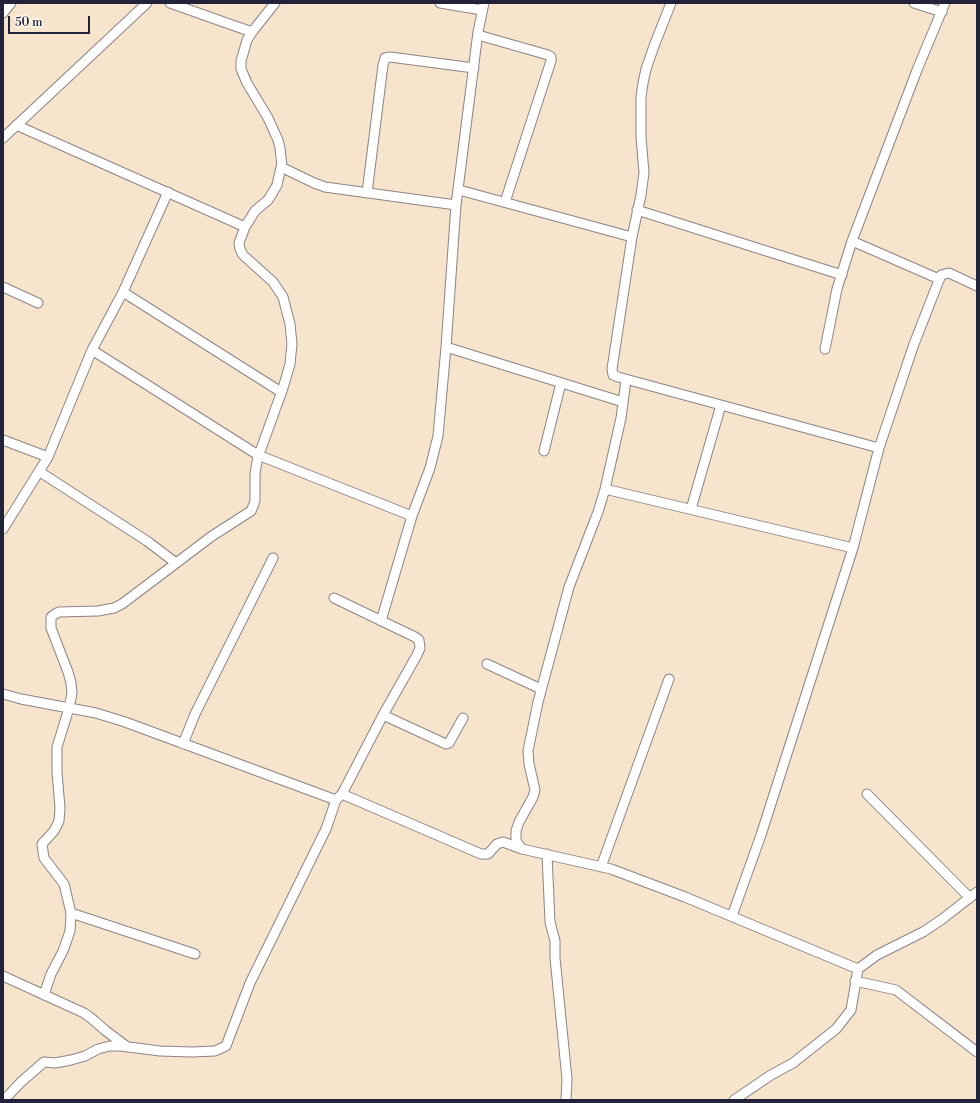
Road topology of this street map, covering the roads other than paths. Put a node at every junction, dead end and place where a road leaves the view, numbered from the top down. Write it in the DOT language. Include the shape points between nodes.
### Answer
graph roads {
  1 [pos="11,3"];
  2 [pos="147,3"];
  3 [pos="170,3"];
  4 [pos="275,3"];
  5 [pos="440,3"];
  6 [pos="671,3"];
  7 [pos="914,3"];
  8 [pos="483,6"];
  9 [pos="944,7"];
  10 [pos="3,13"];
  11 [pos="252,32"];
  12 [pos="478,35"];
  13 [pos="474,68"];
  14 [pos="10,126"];
  15 [pos="3,138"];
  16 [pos="281,167"];
  17 [pos="459,190"];
  18 [pos="168,192"];
  19 [pos="367,193"];
  20 [pos="505,202"];
  21 [pos="456,205"];
  22 [pos="637,210"];
  23 [pos="244,227"];
  24 [pos="632,237"];
  25 [pos="852,241"];
  26 [pos="842,275"];
  27 [pos="939,279"];
  28 [pos="3,286"];
  29 [pos="977,286"];
  30 [pos="123,292"];
  31 [pos="38,304"];
  32 [pos="446,347"];
  33 [pos="824,349"];
  34 [pos="92,350"];
  35 [pos="626,380"];
  36 [pos="561,383"];
  37 [pos="281,392"];
  38 [pos="623,402"];
  39 [pos="721,405"];
  40 [pos="3,440"];
  41 [pos="878,448"];
  42 [pos="544,451"];
  43 [pos="258,455"];
  44 [pos="48,457"];
  45 [pos="40,472"];
  46 [pos="605,489"];
  47 [pos="691,509"];
  48 [pos="412,516"];
  49 [pos="3,529"];
  50 [pos="853,548"];
  51 [pos="273,558"];
  52 [pos="176,563"];
  53 [pos="334,598"];
  54 [pos="381,621"];
  55 [pos="487,664"];
  56 [pos="669,679"];
  57 [pos="541,689"];
  58 [pos="3,694"];
  59 [pos="69,708"];
  60 [pos="383,715"];
  61 [pos="463,718"];
  62 [pos="183,744"];
  63 [pos="868,794"];
  64 [pos="339,797"];
  65 [pos="522,848"];
  66 [pos="547,854"];
  67 [pos="601,867"];
  68 [pos="974,895"];
  69 [pos="71,912"];
  70 [pos="732,916"];
  71 [pos="195,954"];
  72 [pos="858,969"];
  73 [pos="3,976"];
  74 [pos="855,981"];
  75 [pos="44,995"];
  76 [pos="127,1047"];
  77 [pos="977,1052"];
  78 [pos="4,1100"];
  79 [pos="566,1100"];
  80 [pos="734,1100"];
  1 -- 10 [label="street"];
  2 -- 14 [label="street"];
  3 -- 11 [label="street"];
  4 -- 11 [label="street"];
  5 -- 8 [label="street"];
  6 -- 22 [label="street" via="646,69 643,84 641,137 644,173"];
  7 -- 9 [label="street"];
  8 -- 12 [label="street"];
  9 -- 25 [label="street" via="917,70"];
  11 -- 16 [label="street" via="244,49 241,69 275,134 280,148"];
  12 -- 13 [label="street"];
  12 -- 20 [label="street" via="551,57"];
  13 -- 17 [label="street"];
  13 -- 19 [label="street" via="385,58"];
  14 -- 15 [label="street"];
  14 -- 18 [label="street"];
  16 -- 19 [label="street" via="320,186"];
  16 -- 23 [label="street" via="274,192 255,211"];
  17 -- 20 [label="street"];
  17 -- 21 [label="street"];
  18 -- 23 [label="street"];
  18 -- 30 [label="street"];
  19 -- 21 [label="street"];
  20 -- 24 [label="street"];
  21 -- 32 [label="street"];
  22 -- 24 [label="street"];
  22 -- 26 [label="street"];
  23 -- 37 [label="street" via="239,243 240,249 247,259 273,282 283,298 288,314 291,356 288,375"];
  24 -- 35 [label="street" via="612,369 615,376"];
  25 -- 26 [label="street"];
  25 -- 27 [label="street"];
  26 -- 33 [label="street"];
  27 -- 29 [label="street" via="949,273"];
  27 -- 41 [label="street"];
  28 -- 31 [label="street"];
  30 -- 34 [label="street"];
  30 -- 37 [label="street"];
  32 -- 36 [label="street"];
  32 -- 48 [label="street" via="435,450"];
  34 -- 43 [label="street"];
  34 -- 44 [label="street"];
  35 -- 38 [label="street"];
  35 -- 39 [label="street"];
  36 -- 38 [label="street"];
  36 -- 42 [label="street"];
  37 -- 43 [label="street"];
  38 -- 46 [label="street"];
  39 -- 41 [label="street"];
  39 -- 47 [label="street"];
  40 -- 44 [label="street"];
  41 -- 50 [label="street"];
  43 -- 48 [label="street"];
  43 -- 52 [label="street" via="255,500 251,511"];
  44 -- 45 [label="street"];
  45 -- 49 [label="street"];
  45 -- 52 [label="street" via="147,541"];
  46 -- 47 [label="street"];
  46 -- 57 [label="street" via="569,587"];
  47 -- 50 [label="street"];
  48 -- 54 [label="street"];
  50 -- 70 [label="street"];
  51 -- 62 [label="street" via="195,714"];
  52 -- 59 [label="street" via="114,608 59,612 52,616 51,628 71,683"];
  53 -- 54 [label="street"];
  54 -- 60 [label="street" via="415,637 420,645 417,656"];
  55 -- 57 [label="street"];
  56 -- 67 [label="street"];
  57 -- 65 [label="street" via="528,751 535,790 516,831 516,841"];
  58 -- 59 [label="street"];
  59 -- 62 [label="street" via="106,716"];
  59 -- 69 [label="street" via="57,747 59,821 42,844 44,858 64,884"];
  60 -- 61 [label="street" via="446,744"];
  60 -- 64 [label="street"];
  62 -- 64 [label="street"];
  63 -- 68 [label="street"];
  64 -- 65 [label="street" via="481,854 488,854 501,842"];
  64 -- 76 [label="street" via="326,829 250,982 226,1046 215,1051 192,1052"];
  65 -- 66 [label="street"];
  66 -- 67 [label="street"];
  66 -- 79 [label="street" via="550,922 555,941 567,1079"];
  67 -- 70 [label="street"];
  68 -- 72 [label="street" via="923,932 878,955"];
  69 -- 71 [label="street"];
  69 -- 75 [label="street" via="70,931"];
  70 -- 72 [label="street"];
  72 -- 74 [label="street"];
  73 -- 75 [label="street"];
  74 -- 77 [label="street" via="896,990"];
  74 -- 80 [label="street" via="850,1010 836,1029 793,1063"];
  75 -- 76 [label="street" via="91,1018"];
  76 -- 78 [label="street" via="98,1048 85,1056 71,1060 44,1062"];
}
